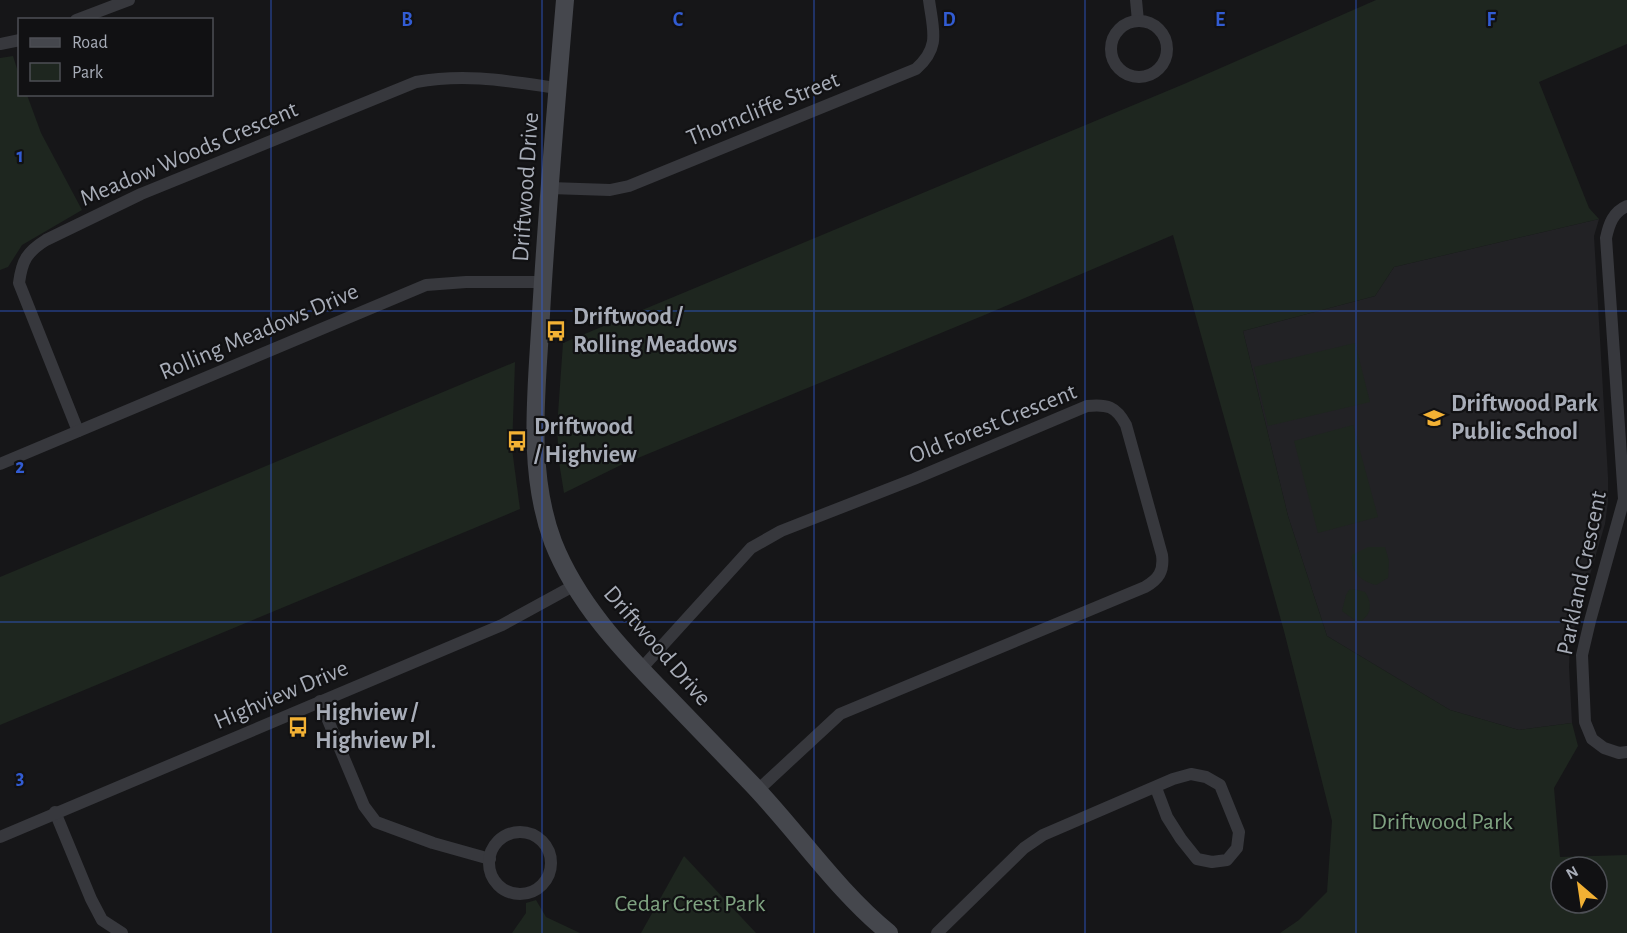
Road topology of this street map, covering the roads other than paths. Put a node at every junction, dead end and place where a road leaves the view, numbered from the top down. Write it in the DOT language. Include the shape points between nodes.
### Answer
graph roads {
  1 [pos="129,0"];
  2 [pos="565,0"];
  3 [pos="929,0"];
  4 [pos="1136,0"];
  5 [pos="81,18"];
  6 [pos="1138,21"];
  7 [pos="18,40"];
  8 [pos="0,44"];
  9 [pos="557,88"];
  10 [pos="550,188"];
  11 [pos="1627,206"];
  12 [pos="543,282"];
  13 [pos="78,431"];
  14 [pos="0,464"];
  15 [pos="575,585"];
  16 [pos="641,669"];
  17 [pos="320,701"];
  18 [pos="1627,752"];
  19 [pos="1156,788"];
  20 [pos="758,790"];
  21 [pos="56,812"];
  22 [pos="0,837"];
  23 [pos="489,859"];
  24 [pos="122,933"];
  25 [pos="889,933"];
  26 [pos="937,933"];
  1 -- 5 [label="street"];
  2 -- 9 [label="street, Driftwood Drive"];
  3 -- 10 [label="street, Thorncliffe Street" via="932,51 916,69 629,186 610,190"];
  4 -- 6 [label="street"];
  6 -- 6 [label="street" via="1117,32 1111,51 1118,68 1137,77 1160,69 1168,50 1161,31"];
  7 -- 8 [label="street"];
  9 -- 10 [label="street, Driftwood Drive"];
  9 -- 13 [label="street, Meadow Woods Crescent" via="476,77 416,82 141,194 33,248 21,265 19,283"];
  10 -- 12 [label="street, Driftwood Drive"];
  11 -- 18 [label="street, Parkland Crescent" via="1610,221 1606,238 1624,499 1582,656 1585,722 1592,739 1604,748"];
  12 -- 13 [label="street, Rolling Meadows Drive" via="426,285"];
  12 -- 15 [label="street, Driftwood Drive" via="535,430 537,468 553,542"];
  13 -- 14 [label="street, Rolling Meadows Drive"];
  15 -- 16 [label="street, Driftwood Drive" via="595,619"];
  15 -- 17 [label="street, Highview Drive" via="502,625"];
  16 -- 20 [label="street, Driftwood Drive"];
  16 -- 20 [label="street, Old Forest Crescent" via="751,548 781,531 1087,406 1102,404 1115,409 1126,425 1162,555 1164,566 1156,580 840,714"];
  17 -- 21 [label="street, Highview Drive"];
  17 -- 23 [label="street" via="364,806 376,822"];
  19 -- 19 [label="street" via="1167,817 1197,859 1227,860 1237,848 1239,832 1220,785 1191,774"];
  19 -- 26 [label="street" via="1043,835 1024,848"];
  20 -- 25 [label="street, Driftwood Drive" via="837,881"];
  21 -- 22 [label="street, Highview Drive"];
  21 -- 24 [label="street" via="102,920"];
  23 -- 23 [label="street" via="499,886 520,894 541,886 551,868 543,843 525,833 502,838"];
}
